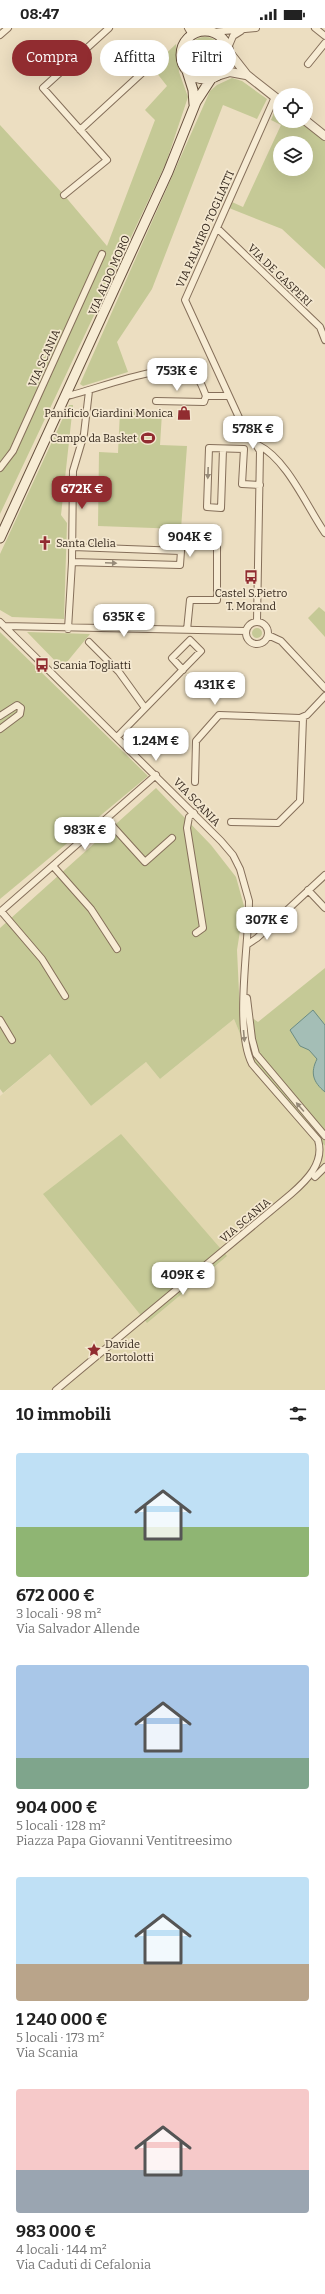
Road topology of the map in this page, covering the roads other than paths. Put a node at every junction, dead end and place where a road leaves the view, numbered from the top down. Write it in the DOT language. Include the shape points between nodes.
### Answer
graph roads {
  1 [pos="8,28"];
  2 [pos="109,28"];
  3 [pos="256,28"];
  4 [pos="315,28"];
  5 [pos="194,30"];
  6 [pos="244,30"];
  7 [pos="211,31"];
  8 [pos="0,35"];
  9 [pos="325,36"];
  10 [pos="188,40"];
  11 [pos="224,40"];
  12 [pos="232,40"];
  13 [pos="325,43"];
  14 [pos="236,60"];
  15 [pos="308,64"];
  16 [pos="247,75"];
  17 [pos="139,76"];
  18 [pos="189,76"];
  19 [pos="195,76"];
  20 [pos="214,77"];
  21 [pos="273,95"];
  22 [pos="193,108"];
  23 [pos="273,110"];
  24 [pos="313,127"];
  25 [pos="80,130"];
  26 [pos="325,136"];
  27 [pos="64,195"];
  28 [pos="217,228"];
  29 [pos="102,254"];
  30 [pos="325,340"];
  31 [pos="71,386"];
  32 [pos="87,392"];
  33 [pos="67,396"];
  34 [pos="206,396"];
  35 [pos="229,396"];
  36 [pos="156,400"];
  37 [pos="258,446"];
  38 [pos="223,449"];
  39 [pos="0,468"];
  40 [pos="260,485"];
  41 [pos="325,533"];
  42 [pos="0,538"];
  43 [pos="218,538"];
  44 [pos="73,547"];
  45 [pos="72,562"];
  46 [pos="256,621"];
  47 [pos="2,624"];
  48 [pos="68,629"];
  49 [pos="187,630"];
  50 [pos="246,631"];
  51 [pos="268,635"];
  52 [pos="89,642"];
  53 [pos="183,670"];
  54 [pos="325,688"];
  55 [pos="325,696"];
  56 [pos="145,708"];
  57 [pos="0,716"];
  58 [pos="303,718"];
  59 [pos="0,729"];
  60 [pos="116,737"];
  61 [pos="156,775"];
  62 [pos="195,782"];
  63 [pos="194,813"];
  64 [pos="107,820"];
  65 [pos="231,822"];
  66 [pos="172,838"];
  67 [pos="53,866"];
  68 [pos="325,875"];
  69 [pos="308,890"];
  70 [pos="325,908"];
  71 [pos="0,911"];
  72 [pos="273,921"];
  73 [pos="249,928"];
  74 [pos="196,933"];
  75 [pos="248,944"];
  76 [pos="118,949"];
  77 [pos="245,983"];
  78 [pos="65,996"];
  79 [pos="0,1020"];
  80 [pos="12,1040"];
  81 [pos="325,1136"];
  82 [pos="325,1167"];
  83 [pos="291,1194"];
  84 [pos="55,1390"];
  1 -- 8 [label="street"];
  2 -- 25 [label="street" via="43,88"];
  3 -- 6 [label="street"];
  4 -- 9 [label="street"];
  5 -- 7 [label="main road"];
  5 -- 10 [label="main road"];
  6 -- 7 [label="street"];
  6 -- 12 [label="street" via="233,36"];
  7 -- 11 [label="main road"];
  13 -- 15 [label="street"];
  14 -- 16 [label="street"];
  16 -- 20 [label="street" via="230,72"];
  16 -- 21 [label="street"];
  17 -- 25 [label="street"];
  18 -- 22 [label="main road, VIA ALDO MORO" via="193,90"];
  19 -- 20 [label="main road"];
  20 -- 22 [label="main road, VIA ALDO MORO" via="200,94"];
  22 -- 31 [label="main road, VIA ALDO MORO" via="168,172"];
  23 -- 28 [label="street, VIA PALMIRO TOGLIATTI"];
  24 -- 26 [label="street"];
  25 -- 27 [label="street" via="107,160"];
  28 -- 30 [label="street, VIA DE GASPERI" via="320,327"];
  28 -- 35 [label="street, VIA PALMIRO TOGLIATTI" via="185,300"];
  29 -- 39 [label="street, VIA SCANIA" via="13,451"];
  31 -- 32 [label="street"];
  31 -- 33 [label="main road, VIA ALDO MORO"];
  32 -- 33 [label="street"];
  32 -- 34 [label="street" via="154,370 186,371 194,373"];
  32 -- 44 [label="street" via="84,434 73,471"];
  33 -- 42 [label="main road, VIA ALDO MORO"];
  34 -- 35 [label="street"];
  34 -- 36 [label="street" via="204,402"];
  35 -- 37 [label="street, VIA PALMIRO TOGLIATTI" via="241,422"];
  37 -- 40 [label="street, VIA PALMIRO TOGLIATTI"];
  37 -- 41 [label="street" via="268,452 290,476"];
  38 -- 38 [label="street, one-way" via="209,448 207,507 222,508"];
  38 -- 40 [label="street" via="244,449 242,484"];
  40 -- 46 [label="street, VIA PALMIRO TOGLIATTI"];
  43 -- 49 [label="street" via="217,600 190,600"];
  44 -- 45 [label="street"];
  45 -- 44 [label="street, one-way" via="180,565 181,551"];
  45 -- 48 [label="street"];
  46 -- 50 [label="street" via="248,626"];
  46 -- 51 [label="street" via="265,625"];
  47 -- 48 [label="street"];
  47 -- 60 [label="street, VIA SCANIA"];
  48 -- 49 [label="street"];
  49 -- 50 [label="street"];
  50 -- 51 [label="street" via="248,640 255,644 262,642"];
  51 -- 54 [label="street" via="280,640"];
  52 -- 56 [label="street" via="119,672"];
  53 -- 53 [label="street" via="202,651 190,640 172,658"];
  53 -- 56 [label="street"];
  55 -- 58 [label="street"];
  56 -- 60 [label="street"];
  57 -- 59 [label="street" via="17,705 22,708 20,714"];
  58 -- 62 [label="street" via="219,714 196,741"];
  58 -- 65 [label="street" via="300,801 278,822"];
  60 -- 61 [label="street, VIA SCANIA"];
  61 -- 63 [label="street, VIA SCANIA"];
  61 -- 64 [label="street"];
  63 -- 73 [label="street, VIA SCANIA" via="233,855 240,869 249,901"];
  63 -- 74 [label="street" via="189,817 187,828 203,928"];
  64 -- 66 [label="street" via="145,862"];
  64 -- 67 [label="street"];
  67 -- 71 [label="street"];
  67 -- 76 [label="street" via="91,909"];
  68 -- 69 [label="street"];
  69 -- 70 [label="street"];
  69 -- 72 [label="street"];
  71 -- 78 [label="street" via="42,959"];
  72 -- 73 [label="street" via="263,927"];
  72 -- 75 [label="street"];
  73 -- 75 [label="street, VIA SCANIA"];
  75 -- 77 [label="street, VIA SCANIA"];
  81 -- 77 [label="street, VIA SCANIA, one-way" via="256,1054"];
  77 -- 83 [label="street, VIA SCANIA, one-way" via="244,1038 248,1056 266,1082 318,1140 322,1148 323,1157 318,1167"];
  79 -- 80 [label="street"];
  82 -- 83 [label="street, VIA SCANIA"];
  83 -- 84 [label="street, VIA SCANIA"];
}
